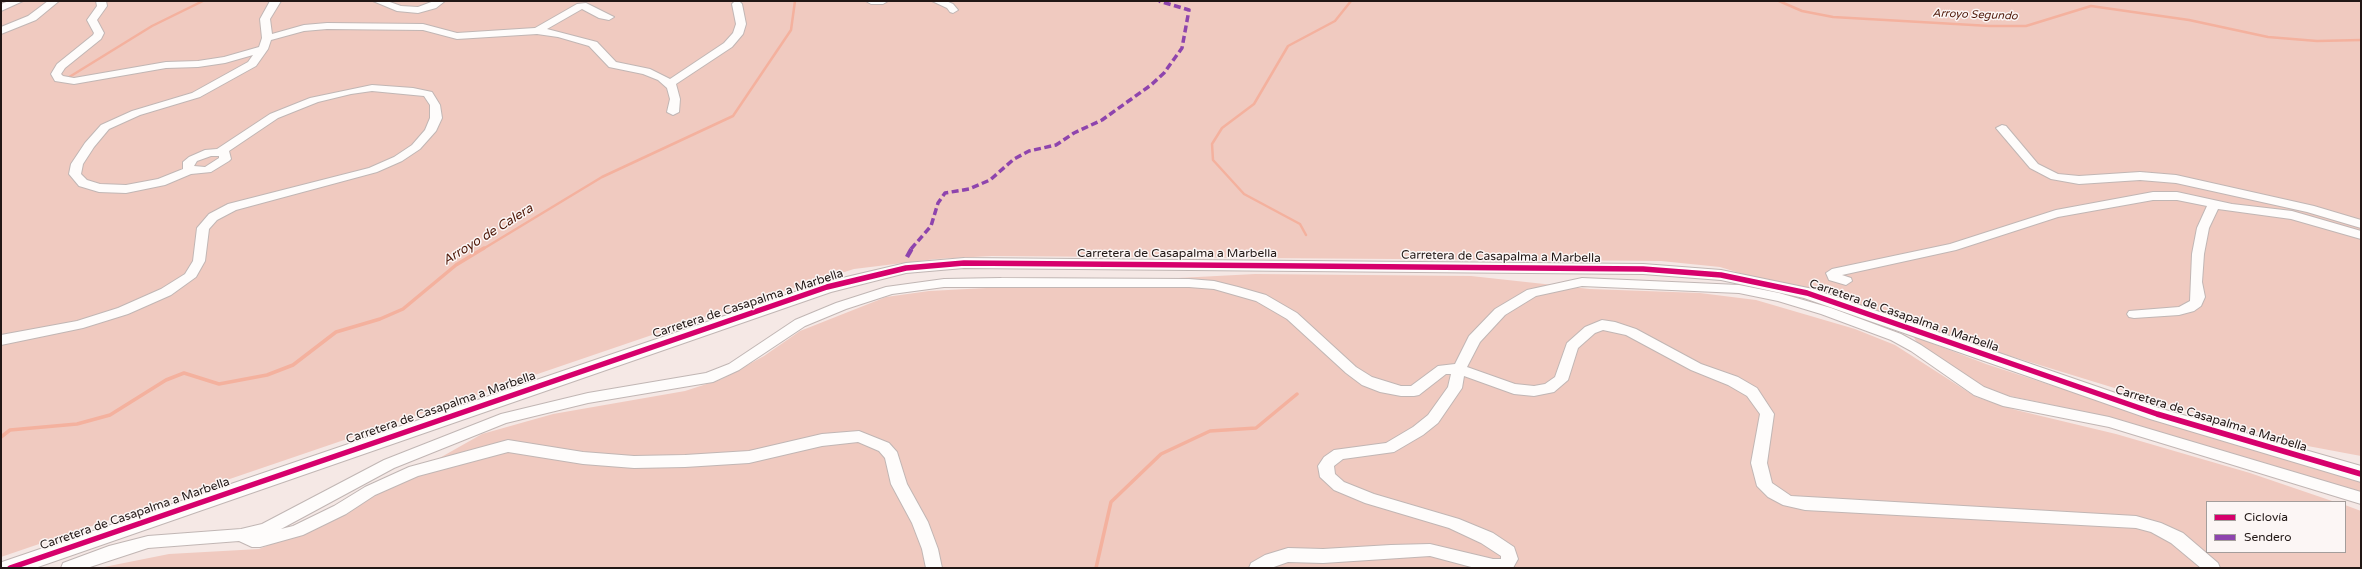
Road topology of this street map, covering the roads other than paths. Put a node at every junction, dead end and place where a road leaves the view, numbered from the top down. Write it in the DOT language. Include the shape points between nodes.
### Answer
graph roads {
  1 [pos="18,1"];
  2 [pos="54,1"];
  3 [pos="101,1"];
  4 [pos="276,1"];
  5 [pos="378,1"];
  6 [pos="440,1"];
  7 [pos="871,1"];
  8 [pos="883,1"];
  9 [pos="937,1"];
  10 [pos="584,3"];
  11 [pos="737,4"];
  12 [pos="1,8"];
  13 [pos="953,10"];
  14 [pos="609,17"];
  15 [pos="1,31"];
  16 [pos="537,31"];
  17 [pos="267,38"];
  18 [pos="263,49"];
  19 [pos="669,83"];
  20 [pos="673,112"];
  21 [pos="2002,128"];
  22 [pos="220,152"];
  23 [pos="190,170"];
  24 [pos="2215,204"];
  25 [pos="2361,224"];
  26 [pos="2361,235"];
  27 [pos="1846,281"];
  28 [pos="2134,314"];
  29 [pos="1,340"];
  30 [pos="1459,369"];
  31 [pos="2335,467"];
  32 [pos="2361,467"];
  33 [pos="2361,474"];
  34 [pos="2361,498"];
  35 [pos="241,535"];
  36 [pos="10,568"];
  37 [pos="69,568"];
  38 [pos="934,568"];
  39 [pos="1256,568"];
  40 [pos="2212,568"];
  1 -- 12 [label="street"];
  2 -- 15 [label="street" via="37,14"];
  3 -- 18 [label="street" via="102,6 92,20 99,33 97,37 61,66 56,74 59,79 74,81 166,65 198,64 225,60"];
  4 -- 17 [label="street" via="265,19"];
  5 -- 6 [label="street" via="400,10 418,10"];
  7 -- 8 [label="street"];
  9 -- 13 [label="street" via="950,6"];
  10 -- 14 [label="street"];
  10 -- 16 [label="street"];
  11 -- 19 [label="street" via="741,24 738,34 728,45 676,81"];
  16 -- 17 [label="street" via="457,36 423,27 316,27"];
  16 -- 19 [label="street" via="581,39 602,51 613,65 646,71"];
  17 -- 18 [label="street"];
  18 -- 23 [label="street" via="252,64 196,95 119,119 105,127 89,145 77,164 75,174 83,183 99,188 126,189 161,182"];
  19 -- 20 [label="street" via="675,99"];
  21 -- 25 [label="street" via="2034,166 2055,176 2078,180 2140,176 2176,179 2310,208"];
  22 -- 23 [label="street" via="210,152 192,159 188,165"];
  22 -- 23 [label="street" via="224,153 225,159 218,165 200,171"];
  22 -- 29 [label="street" via="274,116 314,100 351,91 372,88 413,91 428,94 435,105 436,118 430,131 416,147 398,159 373,170 232,207 213,217 203,228 199,261 190,277 166,292 124,311 78,326"];
  24 -- 26 [label="street" via="2292,215"];
  24 -- 27 [label="street" via="2177,196 2152,196 2056,214 1952,247 1832,273 1834,277"];
  24 -- 28 [label="street" via="2203,228 2198,254 2196,303 2179,311"];
  30 -- 34 [label="street" via="1474,339 1500,312 1532,293 1582,282 1740,289 1826,311 1896,337 1979,391 2008,402 2109,422"];
  30 -- 35 [label="street" via="1443,369 1414,391 1385,388 1367,381 1351,370 1292,316 1261,298 1214,285 944,283 891,290 841,306 800,323 734,367 708,378 588,398 501,419 389,464 265,530"];
  30 -- 39 [label="street" via="1454,388 1433,419 1418,431 1389,448 1339,454 1329,461 1326,472 1339,486 1370,499 1453,524 1487,538 1508,552 1509,562 1498,567 1430,550 1323,556 1288,555"];
  30 -- 40 [label="street" via="1514,389 1549,388 1561,380 1572,346 1590,330 1602,325 1615,327 1631,332 1752,392 1766,414 1759,463 1765,486 1773,494 1788,501 2136,522 2155,527 2177,538"];
  31 -- 32 [label="street"];
  31 -- 33 [label="main road, Carretera de Casapalma a Marbella"];
  31 -- 36 [label="main road, Carretera de Casapalma a Marbella" via="2150,412 1807,293 1721,275 1643,269 964,263 906,268 819,290"];
  35 -- 37 [label="street" via="148,542 108,553"];
  35 -- 38 [label="street" via="252,541 260,541 297,531 340,510 370,491 414,471 508,446 583,458 634,462 685,461 749,457 822,440 859,436 884,447 892,456 899,484 920,522"];
}
